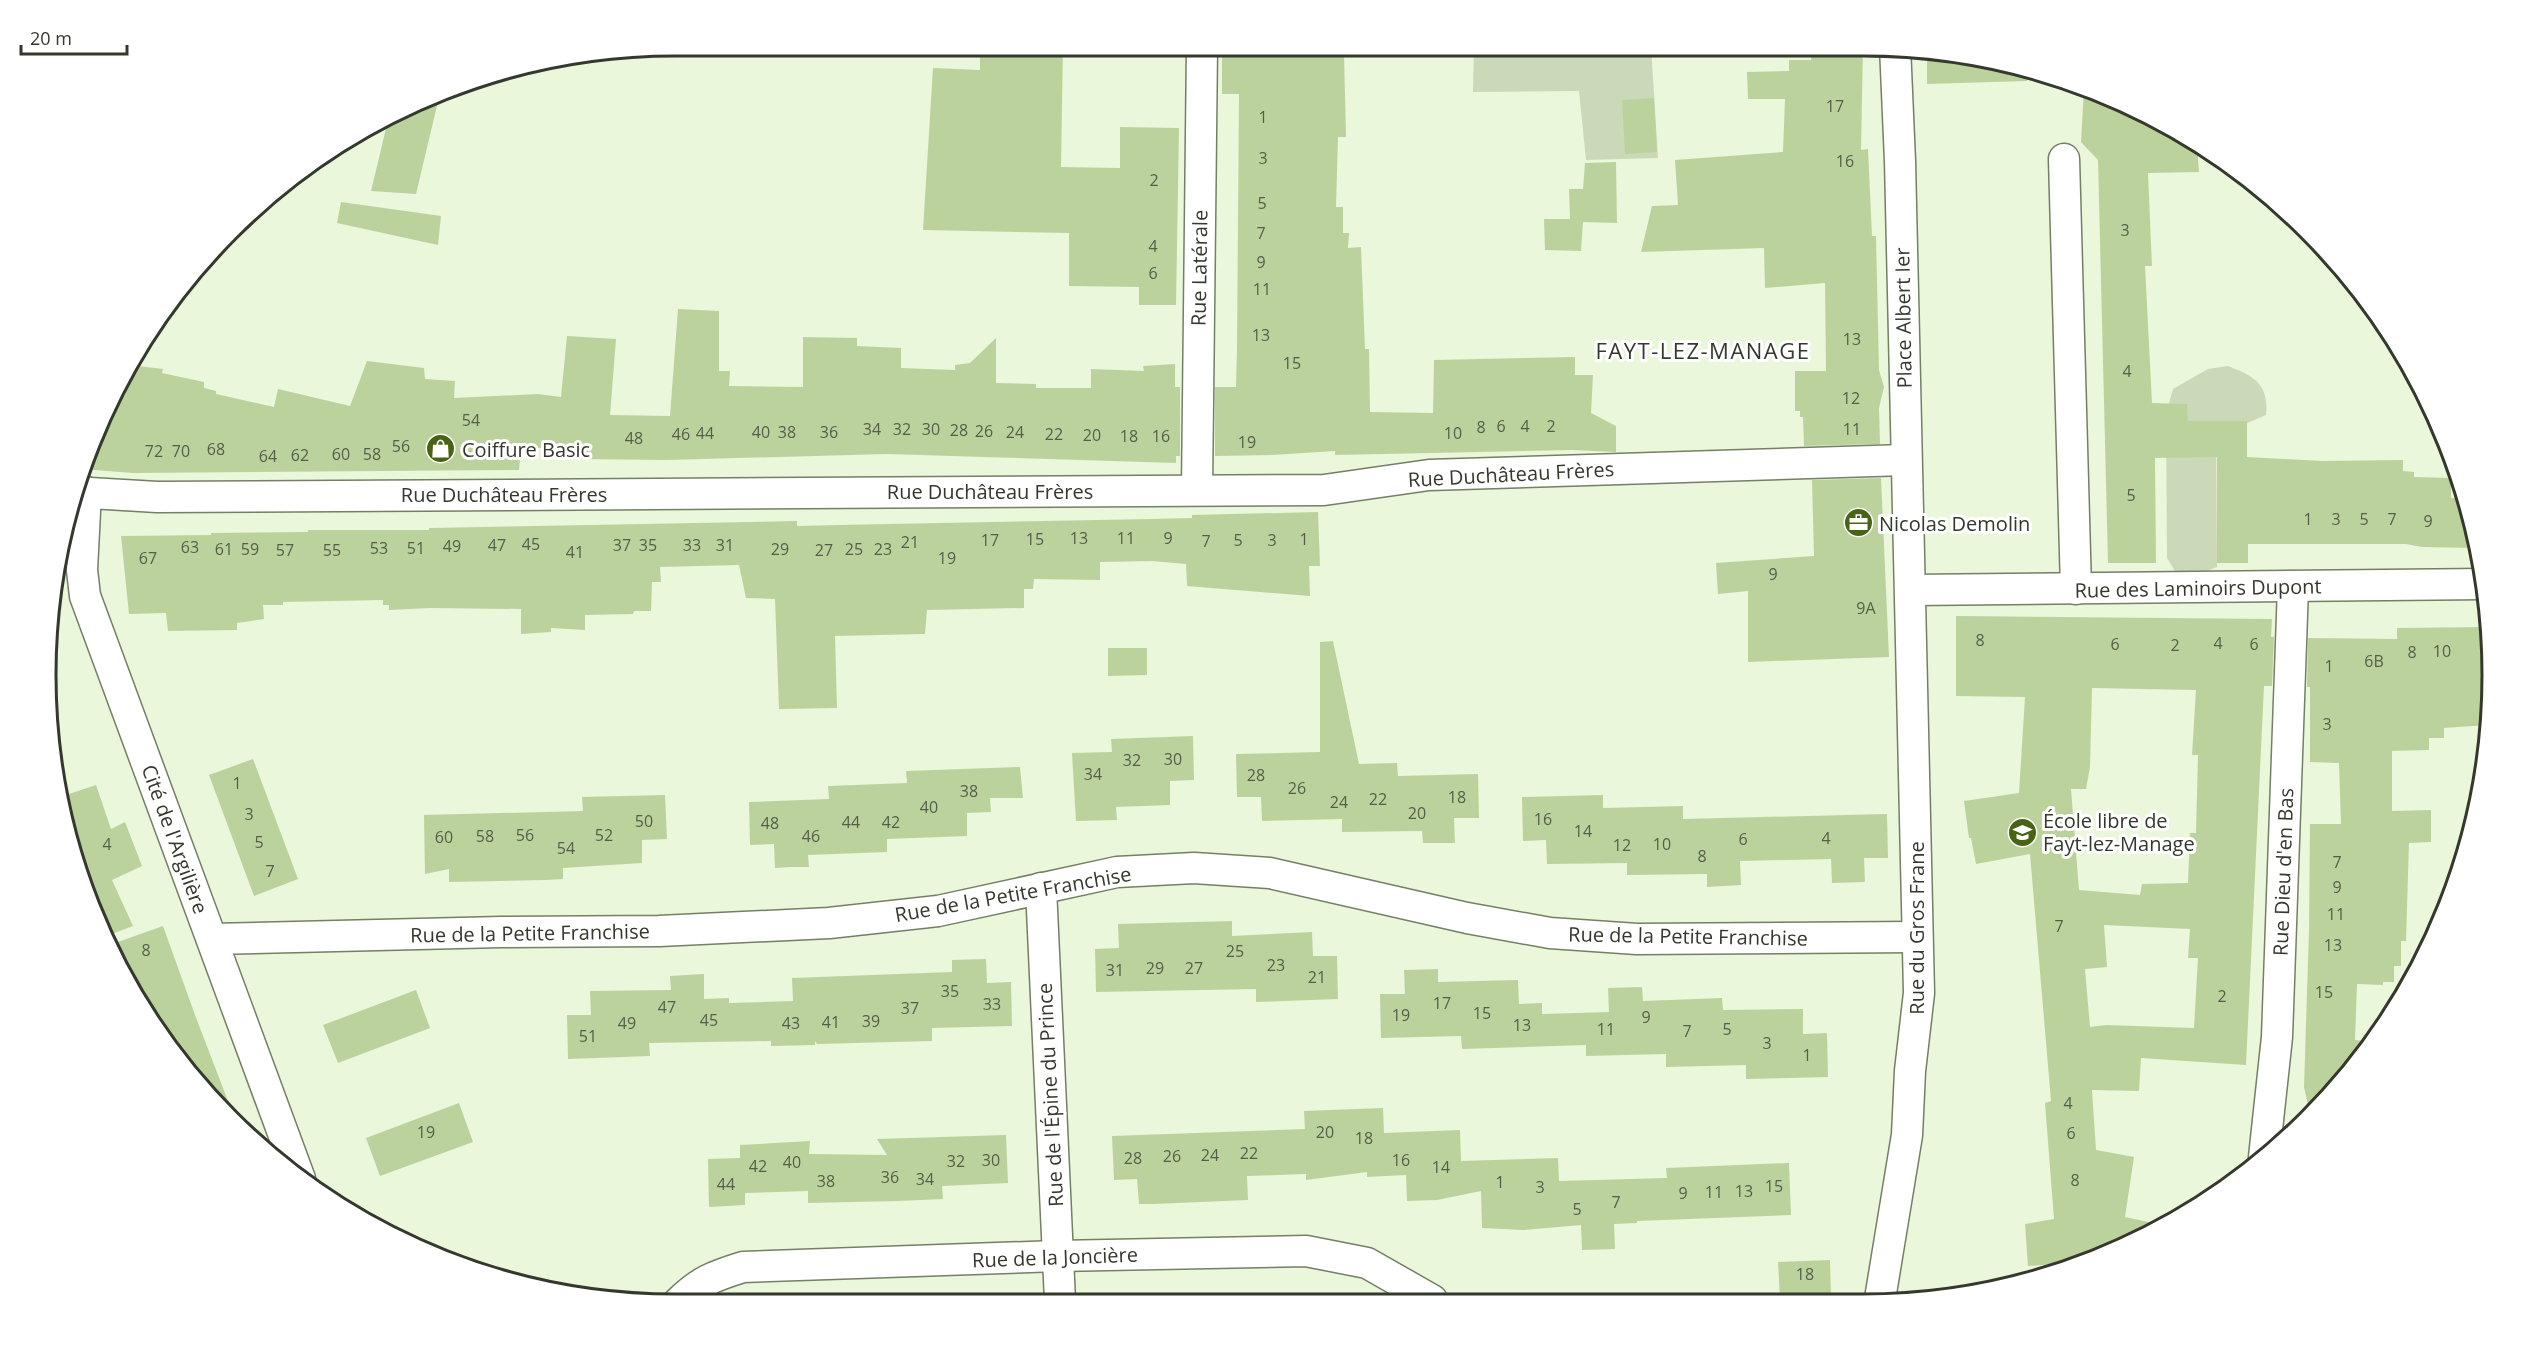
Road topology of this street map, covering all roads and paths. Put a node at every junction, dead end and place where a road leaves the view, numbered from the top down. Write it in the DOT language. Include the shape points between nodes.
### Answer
graph roads {
  1 [pos="1202,56"];
  2 [pos="1895,57"];
  3 [pos="2064,159"];
  4 [pos="1905,460"];
  5 [pos="1197,490"];
  6 [pos="83,492"];
  7 [pos="80,503"];
  8 [pos="2475,584"];
  9 [pos="2293,586"];
  10 [pos="2076,589"];
  11 [pos="1911,590"];
  12 [pos="1041,888"];
  13 [pos="1916,937"];
  14 [pos="212,939"];
  15 [pos="2265,1145"];
  16 [pos="294,1163"];
  17 [pos="1058,1256"];
  18 [pos="1881,1293"];
  19 [pos="688,1294"];
  20 [pos="1060,1294"];
  21 [pos="1421,1294"];
  1 -- 5 [label="street, Rue Latérale"];
  2 -- 4 [label="street, Place Albert Ier"];
  3 -- 10 [label="street"];
  4 -- 5 [label="street, Rue Duchâteau Frères" via="1428,474 1324,490"];
  4 -- 11 [label="street, Place Albert Ier"];
  5 -- 6 [label="street, Rue Duchâteau Frères" via="157,497"];
  7 -- 14 [label="street, Cité de l'Argilière" via="85,596"];
  8 -- 9 [label="street, Rue des Laminoirs Dupont"];
  9 -- 10 [label="street, Rue des Laminoirs Dupont"];
  9 -- 15 [label="street, Rue Dieu d'en Bas" via="2277,1036"];
  10 -- 11 [label="street, Rue des Laminoirs Dupont"];
  11 -- 13 [label="street, Rue du Gros Frane"];
  12 -- 13 [label="street, Rue de la Petite Franchise" via="1117,872 1205,869 1270,873 1550,933 1637,939"];
  12 -- 14 [label="street, Rue de la Petite Franchise" via="938,911 829,923 659,932"];
  12 -- 17 [label="street, Rue de l'Épine du Prince"];
  13 -- 18 [label="street, Rue du Gros Frane" via="1919,993 1907,1135"];
  14 -- 16 [label="street, Cité de l'Argilière"];
  17 -- 19 [label="street, Rue de la Joncière" via="744,1267 718,1275"];
  17 -- 20 [label="street, Rue de l'Épine du Prince"];
  17 -- 21 [label="street, Rue de la Joncière" via="1306,1251 1367,1263"];
}
